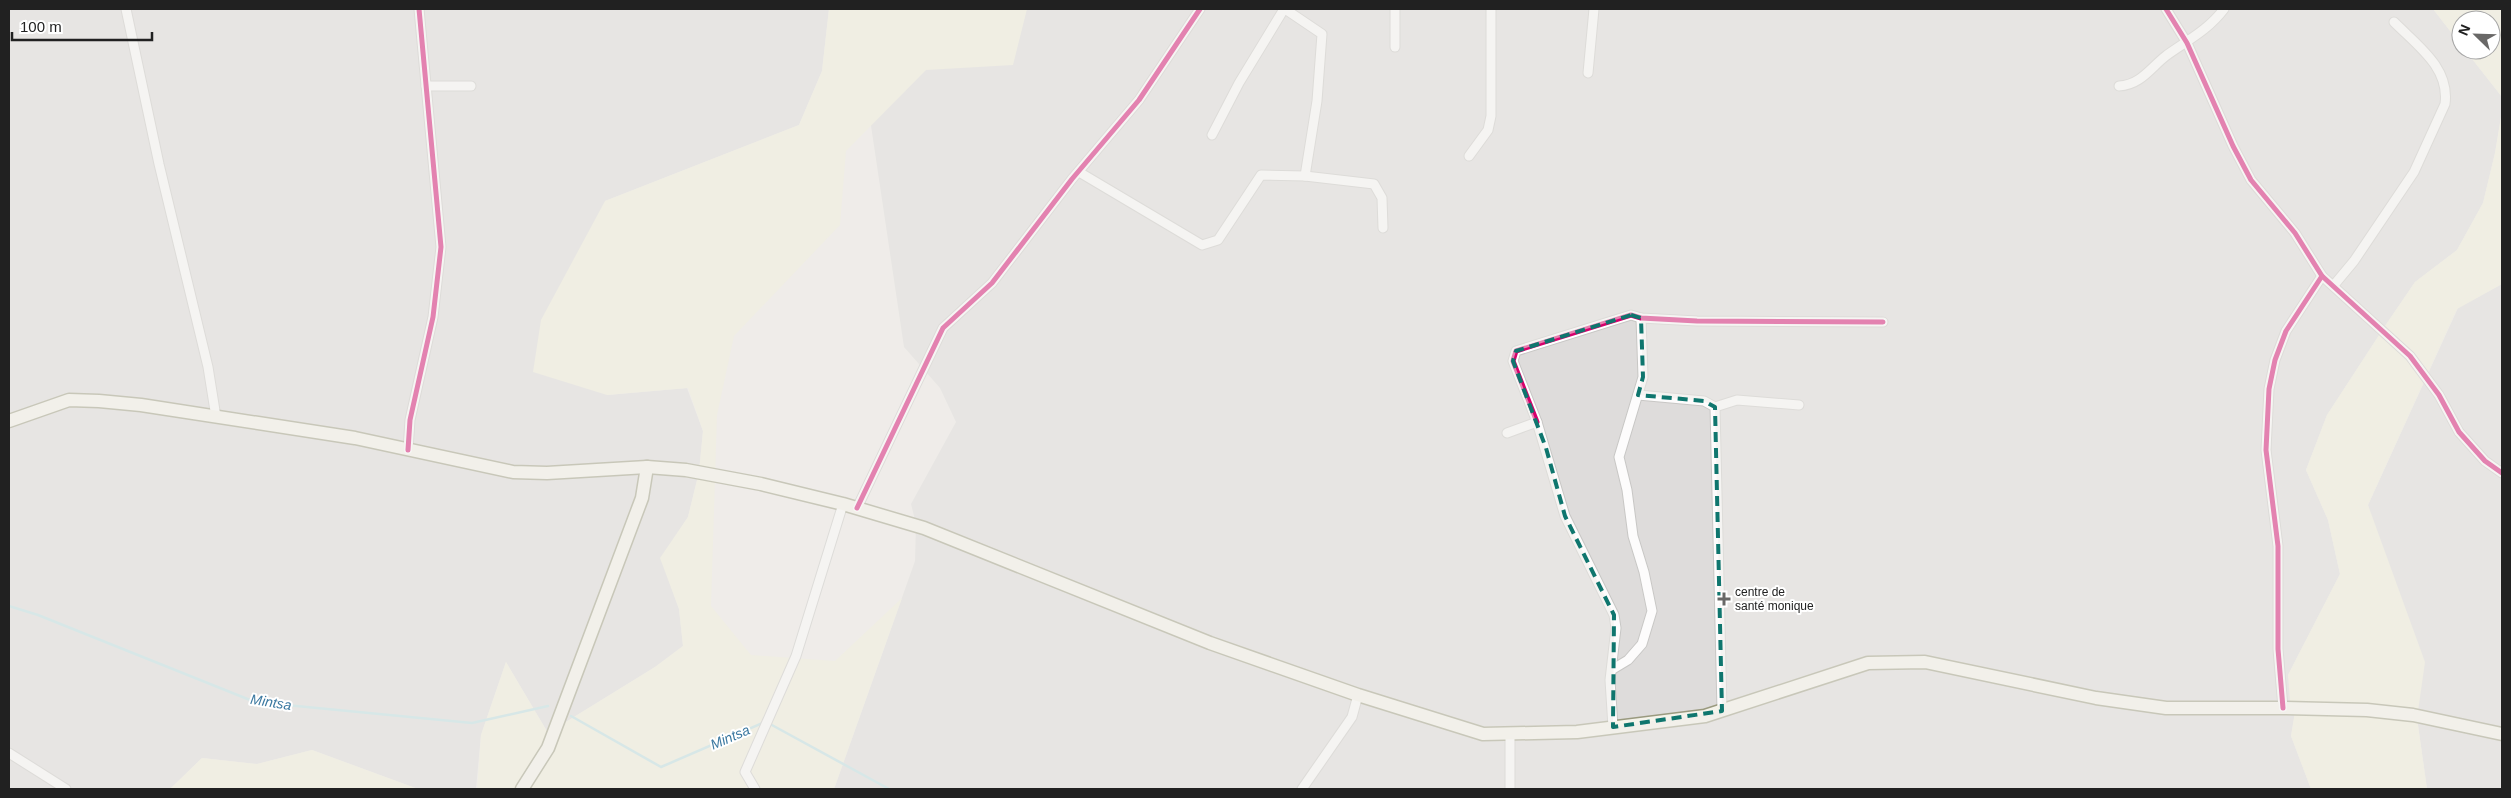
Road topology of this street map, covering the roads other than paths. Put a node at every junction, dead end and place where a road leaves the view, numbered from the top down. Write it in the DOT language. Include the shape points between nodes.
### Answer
graph roads {
  1 [pos="126,9"];
  2 [pos="419,9"];
  3 [pos="1200,9"];
  4 [pos="1285,9"];
  5 [pos="1395,9"];
  6 [pos="1491,9"];
  7 [pos="1594,9"];
  8 [pos="2166,9"];
  9 [pos="2224,9"];
  10 [pos="2394,22"];
  11 [pos="2187,43"];
  12 [pos="1394,48"];
  13 [pos="1588,73"];
  14 [pos="426,86"];
  15 [pos="471,86"];
  16 [pos="2119,86"];
  17 [pos="1212,134"];
  18 [pos="1469,156"];
  19 [pos="1079,172"];
  20 [pos="1306,176"];
  21 [pos="1384,228"];
  22 [pos="2322,276"];
  23 [pos="2334,285"];
  24 [pos="1640,318"];
  25 [pos="1883,322"];
  26 [pos="1638,395"];
  27 [pos="1799,405"];
  28 [pos="1715,407"];
  29 [pos="216,418"];
  30 [pos="9,421"];
  31 [pos="1537,422"];
  32 [pos="1507,433"];
  33 [pos="408,450"];
  34 [pos="647,467"];
  35 [pos="2501,470"];
  36 [pos="843,504"];
  37 [pos="857,508"];
  38 [pos="1613,668"];
  39 [pos="1358,695"];
  40 [pos="2283,708"];
  41 [pos="1722,711"];
  42 [pos="1613,726"];
  43 [pos="1510,733"];
  44 [pos="2502,734"];
  45 [pos="9,754"];
  46 [pos="66,789"];
  47 [pos="522,789"];
  48 [pos="755,789"];
  49 [pos="1302,789"];
  50 [pos="1510,789"];
  1 -- 29 [label="street" via="208,367"];
  2 -- 14 [label="street"];
  3 -- 19 [label="street" via="1139,100"];
  4 -- 17 [label="street"];
  4 -- 20 [label="street" via="1322,34 1317,101"];
  5 -- 12 [label="street"];
  6 -- 18 [label="street" via="1491,116 1488,130"];
  7 -- 13 [label="street"];
  8 -- 11 [label="street"];
  9 -- 11 [label="street" via="2214,23"];
  10 -- 23 [label="street" via="2443,75 2447,92 2445,104 2414,172"];
  11 -- 16 [label="street" via="2130,86"];
  11 -- 22 [label="street" via="2251,180 2295,233"];
  14 -- 15 [label="street"];
  14 -- 33 [label="street" via="441,247 433,317 410,420"];
  19 -- 20 [label="street" via="1202,245 1218,240 1261,174"];
  19 -- 37 [label="street" via="992,283 943,328"];
  20 -- 21 [label="street" via="1374,184 1382,198"];
  22 -- 23 [label="street"];
  22 -- 40 [label="street" via="2286,332 2275,360 2269,389 2266,450 2278,546 2278,649"];
  23 -- 35 [label="street" via="2410,356 2439,395 2459,432 2485,461"];
  24 -- 25 [label="street"];
  24 -- 26 [label="street" via="1643,377"];
  24 -- 31 [label="street" via="1632,315 1516,351 1513,361"];
  26 -- 28 [label="street" via="1704,401"];
  26 -- 38 [label="street" via="1620,456 1633,536 1652,611 1642,644 1628,660"];
  27 -- 28 [label="street" via="1737,400"];
  28 -- 41 [label="street"];
  29 -- 30 [label="main road" via="141,405 69,400"];
  29 -- 33 [label="main road" via="355,438"];
  31 -- 32 [label="street"];
  31 -- 38 [label="street" via="1565,516 1614,616"];
  33 -- 34 [label="main road" via="513,472"];
  34 -- 36 [label="main road" via="708,474"];
  34 -- 47 [label="main road" via="642,498 548,748"];
  36 -- 37 [label="main road"];
  36 -- 48 [label="street" via="796,656 745,772"];
  37 -- 39 [label="main road" via="924,528 1210,643"];
  38 -- 42 [label="street" via="1610,680"];
  39 -- 43 [label="main road" via="1484,734"];
  39 -- 49 [label="street" via="1352,717"];
  40 -- 41 [label="main road" via="2166,708 2096,698 1925,662 1868,663"];
  40 -- 44 [label="main road" via="2367,710"];
  41 -- 42 [label="main road" via="1705,716"];
  42 -- 43 [label="main road" via="1577,732"];
  43 -- 50 [label="street"];
  45 -- 46 [label="street"];
}
